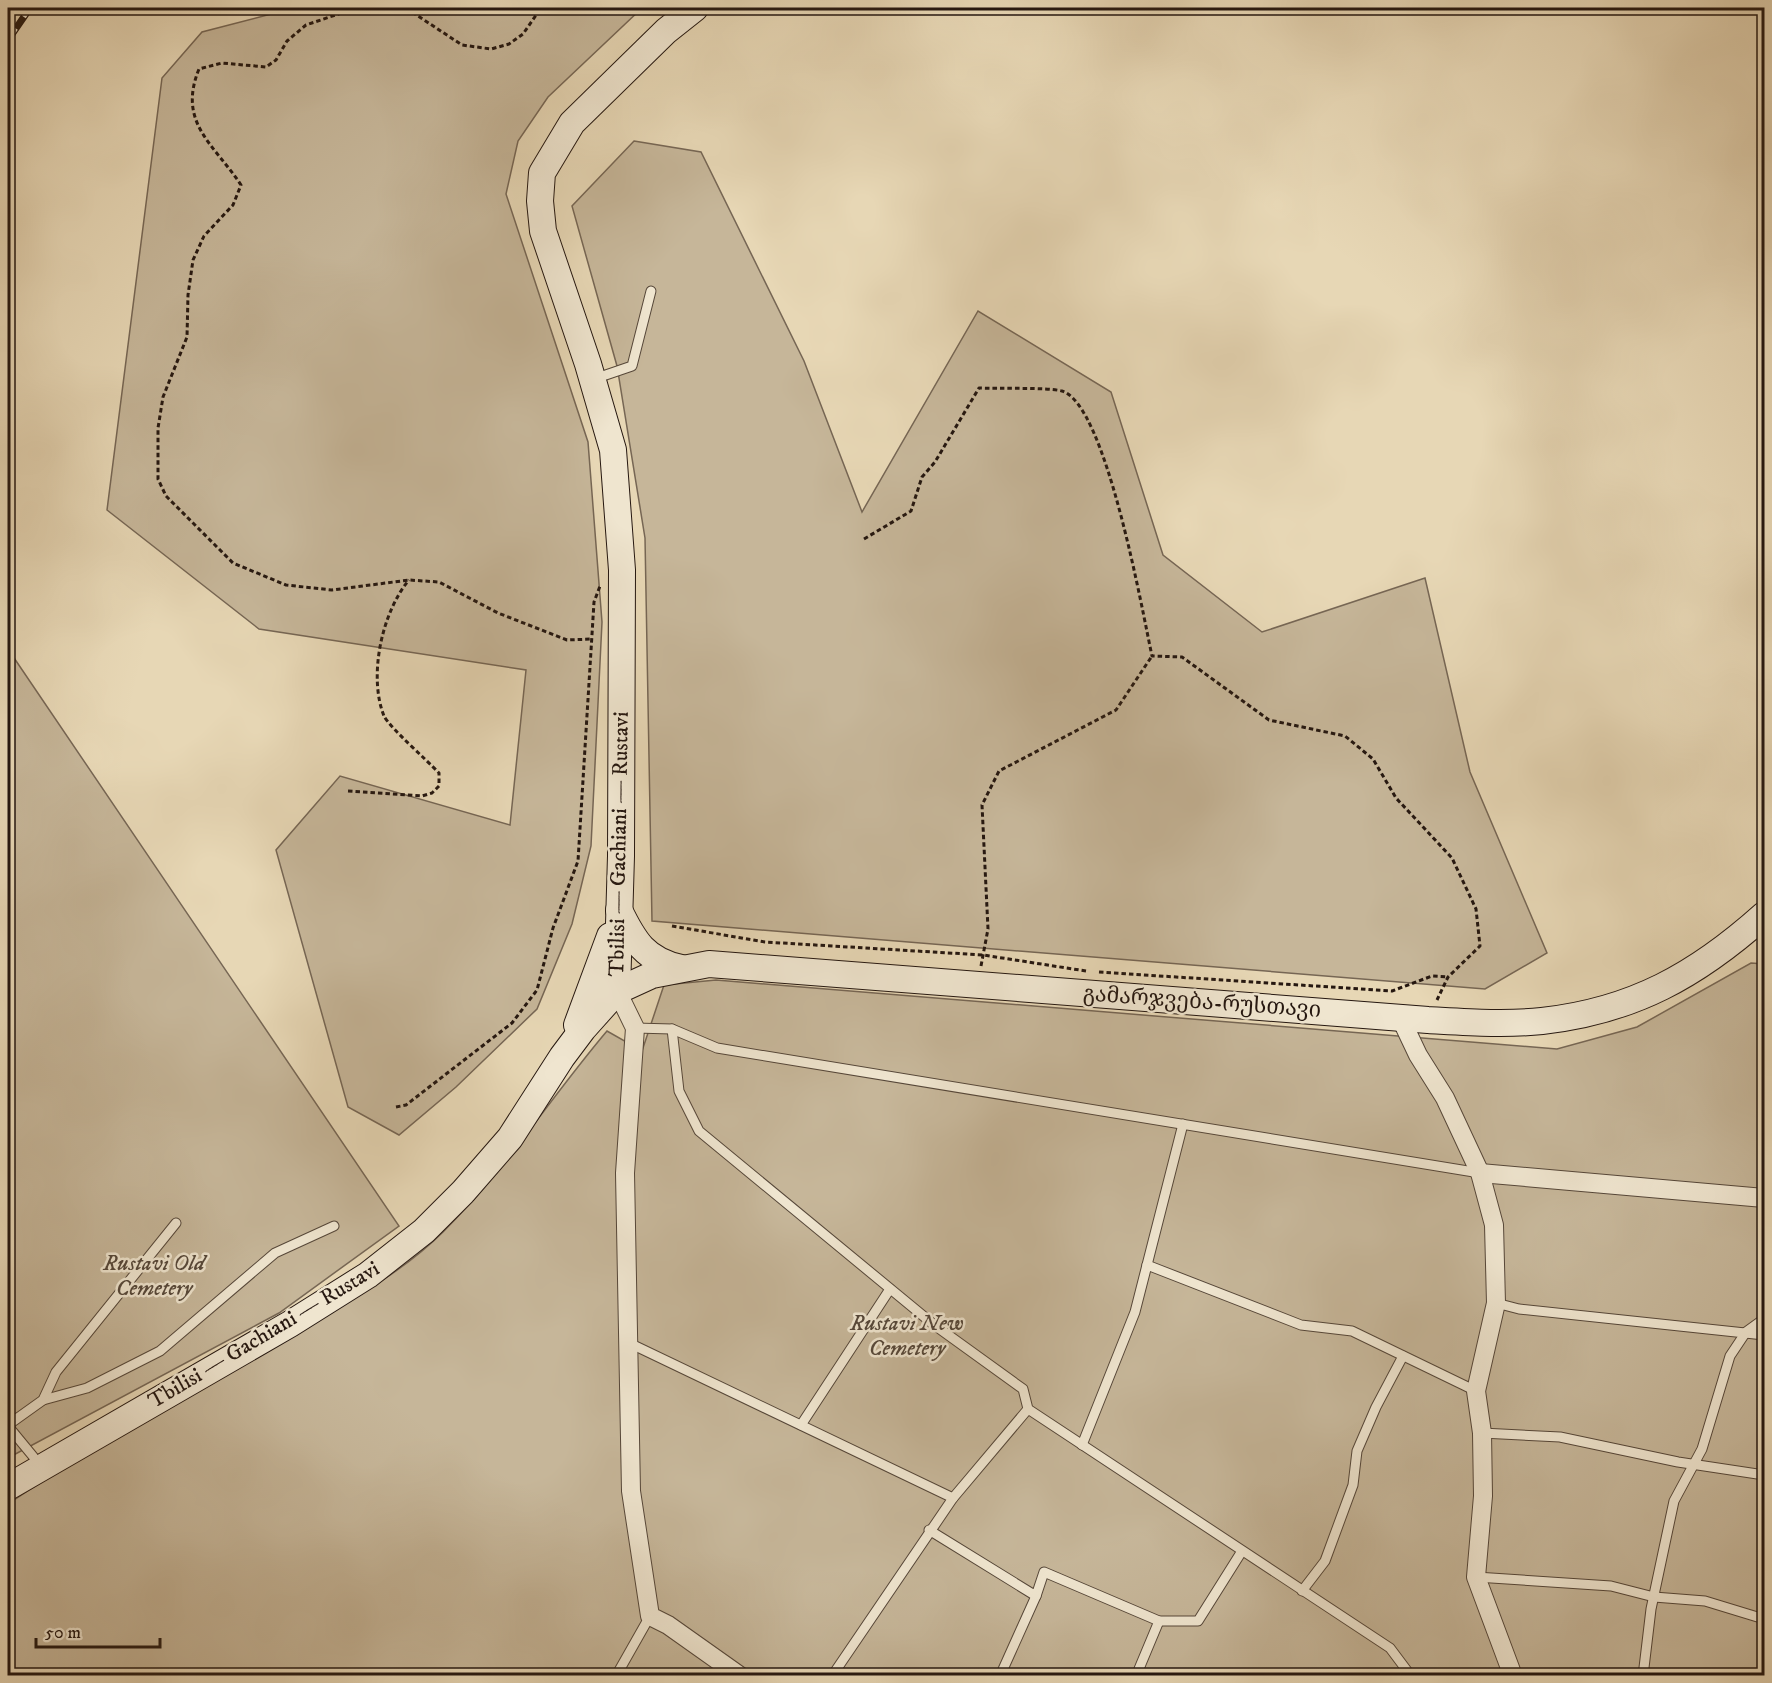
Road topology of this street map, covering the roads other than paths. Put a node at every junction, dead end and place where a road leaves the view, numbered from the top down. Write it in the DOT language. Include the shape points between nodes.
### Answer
graph roads {
  1 [pos="695,8"];
  2 [pos="651,291"];
  3 [pos="592,379"];
  4 [pos="618,907"];
  5 [pos="1764,915"];
  6 [pos="681,968"];
  7 [pos="617,991"];
  8 [pos="1400,1017"];
  9 [pos="635,1028"];
  10 [pos="672,1029"];
  11 [pos="562,1057"];
  12 [pos="1183,1124"];
  13 [pos="1480,1173"];
  14 [pos="1764,1198"];
  15 [pos="176,1223"];
  16 [pos="334,1226"];
  17 [pos="1148,1265"];
  18 [pos="890,1288"];
  19 [pos="1496,1303"];
  20 [pos="1764,1319"];
  21 [pos="1746,1332"];
  22 [pos="1764,1335"];
  23 [pos="627,1342"];
  24 [pos="1403,1356"];
  25 [pos="1476,1391"];
  26 [pos="43,1400"];
  27 [pos="1028,1409"];
  28 [pos="8,1425"];
  29 [pos="801,1425"];
  30 [pos="1482,1433"];
  31 [pos="1082,1445"];
  32 [pos="1694,1464"];
  33 [pos="40,1466"];
  34 [pos="1764,1475"];
  35 [pos="8,1487"];
  36 [pos="953,1498"];
  37 [pos="929,1530"];
  38 [pos="1242,1551"];
  39 [pos="1476,1576"];
  40 [pos="1302,1591"];
  41 [pos="1036,1596"];
  42 [pos="1654,1597"];
  43 [pos="650,1616"];
  44 [pos="1764,1619"];
  45 [pos="1159,1621"];
  46 [pos="616,1676"];
  47 [pos="740,1676"];
  48 [pos="832,1676"];
  49 [pos="1000,1676"];
  50 [pos="1137,1676"];
  51 [pos="1411,1676"];
  52 [pos="1513,1676"];
  53 [pos="1643,1676"];
  1 -- 3 [label="main road, Tbilisi — Gachiani — Rustavi" via="666,31 572,123 542,173 543,231"];
  2 -- 3 [label="lane" via="632,366"];
  3 -- 4 [label="main road, Tbilisi — Gachiani — Rustavi" via="613,450 622,570"];
  4 -- 6 [label="main road" via="632,938 644,950 667,965"];
  4 -- 7 [label="main road, Tbilisi — Gachiani — Rustavi"];
  4 -- 11 [label="main road" via="605,953"];
  5 -- 8 [label="main road, გამარჯვება-რუსთავი" via="1712,959 1675,982 1582,1015 1540,1022"];
  6 -- 7 [label="main road, გამარჯვება-რუსთავი" via="652,975"];
  6 -- 8 [label="main road, გამარჯვება-რუსთავი" via="709,964"];
  7 -- 9 [label="street"];
  7 -- 11 [label="main road, Tbilisi — Gachiani — Rustavi"];
  8 -- 13 [label="street" via="1445,1098"];
  9 -- 10 [label="lane"];
  9 -- 23 [label="street" via="625,1173"];
  10 -- 12 [label="lane" via="717,1048"];
  10 -- 18 [label="lane" via="679,1090 699,1131"];
  11 -- 33 [label="main road, Tbilisi — Gachiani — Rustavi" via="510,1138 463,1192 424,1231 368,1275 271,1335"];
  12 -- 13 [label="lane"];
  12 -- 17 [label="lane"];
  13 -- 14 [label="street"];
  13 -- 19 [label="street" via="1494,1225"];
  15 -- 26 [label="lane" via="56,1372"];
  16 -- 26 [label="lane" via="275,1253 160,1351 87,1388"];
  17 -- 24 [label="lane" via="1300,1325 1352,1331"];
  17 -- 31 [label="lane" via="1135,1312"];
  18 -- 27 [label="lane" via="1023,1389"];
  18 -- 29 [label="lane"];
  19 -- 21 [label="lane" via="1519,1309"];
  19 -- 25 [label="street"];
  20 -- 21 [label="lane"];
  21 -- 22 [label="lane"];
  21 -- 32 [label="lane" via="1730,1356"];
  23 -- 29 [label="lane"];
  23 -- 43 [label="street" via="631,1491"];
  24 -- 25 [label="lane"];
  24 -- 40 [label="lane" via="1357,1451 1353,1485 1324,1561"];
  25 -- 30 [label="street"];
  26 -- 28 [label="lane"];
  27 -- 31 [label="lane"];
  27 -- 36 [label="lane"];
  28 -- 33 [label="lane"];
  29 -- 36 [label="lane"];
  30 -- 32 [label="lane" via="1560,1437"];
  30 -- 39 [label="street" via="1483,1497"];
  31 -- 38 [label="lane"];
  32 -- 34 [label="lane"];
  32 -- 42 [label="lane" via="1674,1501"];
  33 -- 35 [label="main road, Tbilisi — Gachiani — Rustavi"];
  36 -- 37 [label="lane"];
  37 -- 41 [label="lane"];
  37 -- 48 [label="lane"];
  38 -- 40 [label="lane"];
  38 -- 45 [label="lane" via="1198,1621"];
  39 -- 42 [label="lane" via="1611,1587"];
  39 -- 52 [label="street"];
  40 -- 51 [label="lane" via="1390,1648"];
  41 -- 45 [label="lane" via="1044,1572"];
  41 -- 49 [label="lane"];
  42 -- 44 [label="lane" via="1706,1601"];
  42 -- 53 [label="lane"];
  43 -- 46 [label="lane"];
  43 -- 47 [label="street"];
  45 -- 50 [label="lane"];
}
